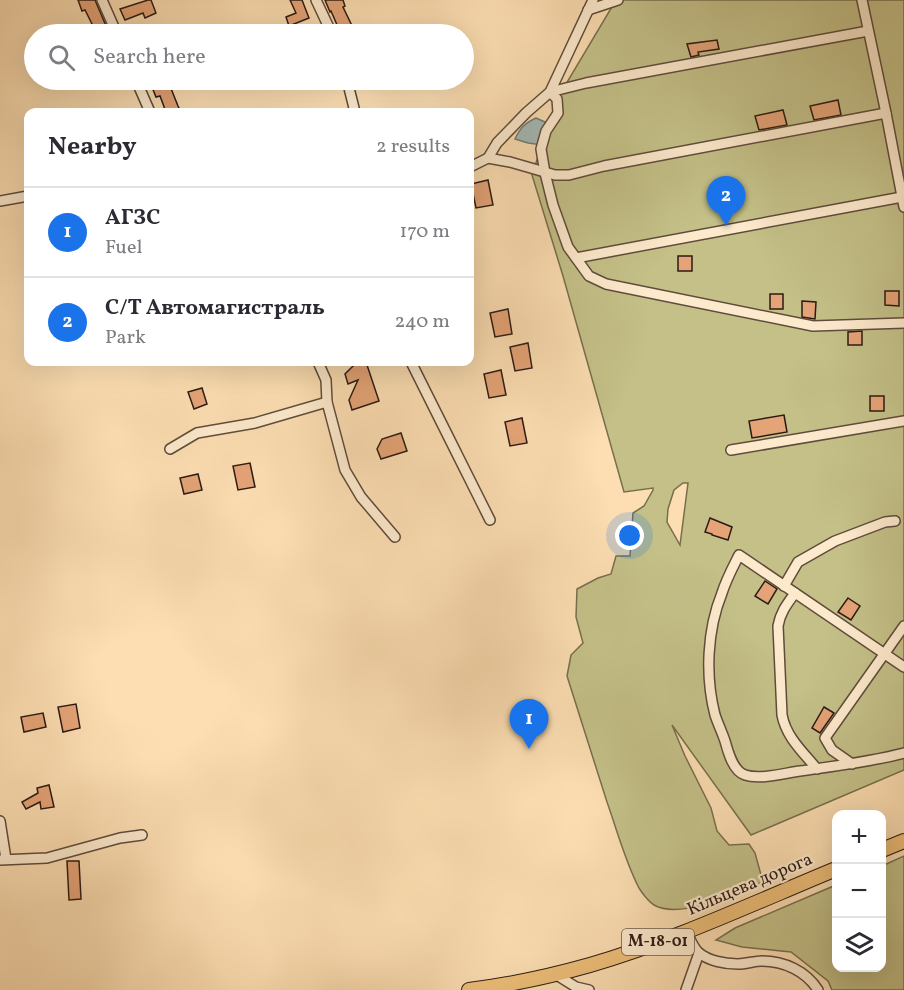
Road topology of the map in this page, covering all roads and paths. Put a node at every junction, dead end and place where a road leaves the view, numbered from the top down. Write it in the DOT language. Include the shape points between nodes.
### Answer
graph roads {
  1 [pos="102,0"];
  2 [pos="316,0"];
  3 [pos="593,0"];
  4 [pos="618,0"];
  5 [pos="862,0"];
  6 [pos="588,10"];
  7 [pos="113,24"];
  8 [pos="327,24"];
  9 [pos="868,32"];
  10 [pos="140,90"];
  11 [pos="350,90"];
  12 [pos="549,92"];
  13 [pos="148,108"];
  14 [pos="354,108"];
  15 [pos="886,113"];
  16 [pos="488,158"];
  17 [pos="474,165"];
  18 [pos="545,173"];
  19 [pos="24,197"];
  20 [pos="0,201"];
  21 [pos="903,202"];
  22 [pos="576,258"];
  23 [pos="904,323"];
  24 [pos="320,366"];
  25 [pos="413,366"];
  26 [pos="327,402"];
  27 [pos="904,421"];
  28 [pos="170,449"];
  29 [pos="731,450"];
  30 [pos="490,520"];
  31 [pos="895,521"];
  32 [pos="395,537"];
  33 [pos="784,586"];
  34 [pos="795,593"];
  35 [pos="904,626"];
  36 [pos="885,654"];
  37 [pos="904,667"];
  38 [pos="904,753"];
  39 [pos="852,764"];
  40 [pos="817,769"];
  41 [pos="0,821"];
  42 [pos="142,836"];
  43 [pos="904,841"];
  44 [pos="886,848"];
  45 [pos="3,859"];
  46 [pos="832,871"];
  47 [pos="686,931"];
  48 [pos="699,953"];
  49 [pos="555,974"];
  50 [pos="469,990"];
  51 [pos="589,990"];
  52 [pos="686,990"];
  53 [pos="818,990"];
  1 -- 7 [label="street"];
  2 -- 8 [label="street"];
  3 -- 6 [label="street"];
  4 -- 6 [label="street"];
  5 -- 9 [label="street"];
  6 -- 12 [label="street"];
  9 -- 12 [label="street"];
  9 -- 15 [label="street"];
  10 -- 13 [label="street"];
  11 -- 14 [label="street"];
  12 -- 16 [label="street" via="497,143"];
  12 -- 18 [label="street" via="557,99 558,114 546,131 541,148"];
  15 -- 18 [label="street" via="569,175"];
  15 -- 21 [label="street"];
  16 -- 17 [label="street"];
  16 -- 18 [label="street"];
  18 -- 22 [label="street" via="568,247"];
  19 -- 20 [label="street"];
  21 -- 22 [label="street"];
  22 -- 23 [label="street" via="589,276 606,284 813,326"];
  24 -- 26 [label="street" via="326,381"];
  25 -- 30 [label="street"];
  26 -- 28 [label="street" via="255,423 197,433"];
  26 -- 32 [label="street" via="345,471"];
  27 -- 29 [label="street"];
  31 -- 33 [label="street" via="835,541 798,562"];
  33 -- 34 [label="street"];
  33 -- 40 [label="street" via="739,555 721,593 710,641 715,714 737,770 765,776"];
  34 -- 36 [label="street"];
  34 -- 40 [label="street" via="778,626 782,715 790,737"];
  35 -- 36 [label="street"];
  36 -- 37 [label="street"];
  36 -- 39 [label="street" via="825,738 832,750"];
  38 -- 39 [label="street"];
  39 -- 40 [label="street"];
  41 -- 45 [label="street"];
  42 -- 45 [label="street" via="120,838 47,858"];
  43 -- 44 [label="highway"];
  46 -- 47 [label="highway, Кільцева дорога / М-18-01"];
  47 -- 48 [label="street"];
  47 -- 49 [label="highway, Кільцева дорога / М-18-01"];
  48 -- 52 [label="street"];
  48 -- 53 [label="street" via="730,963 782,964 800,970"];
  49 -- 50 [label="highway, Кільцева дорога / М-18-01"];
  49 -- 51 [label="street"];
}
